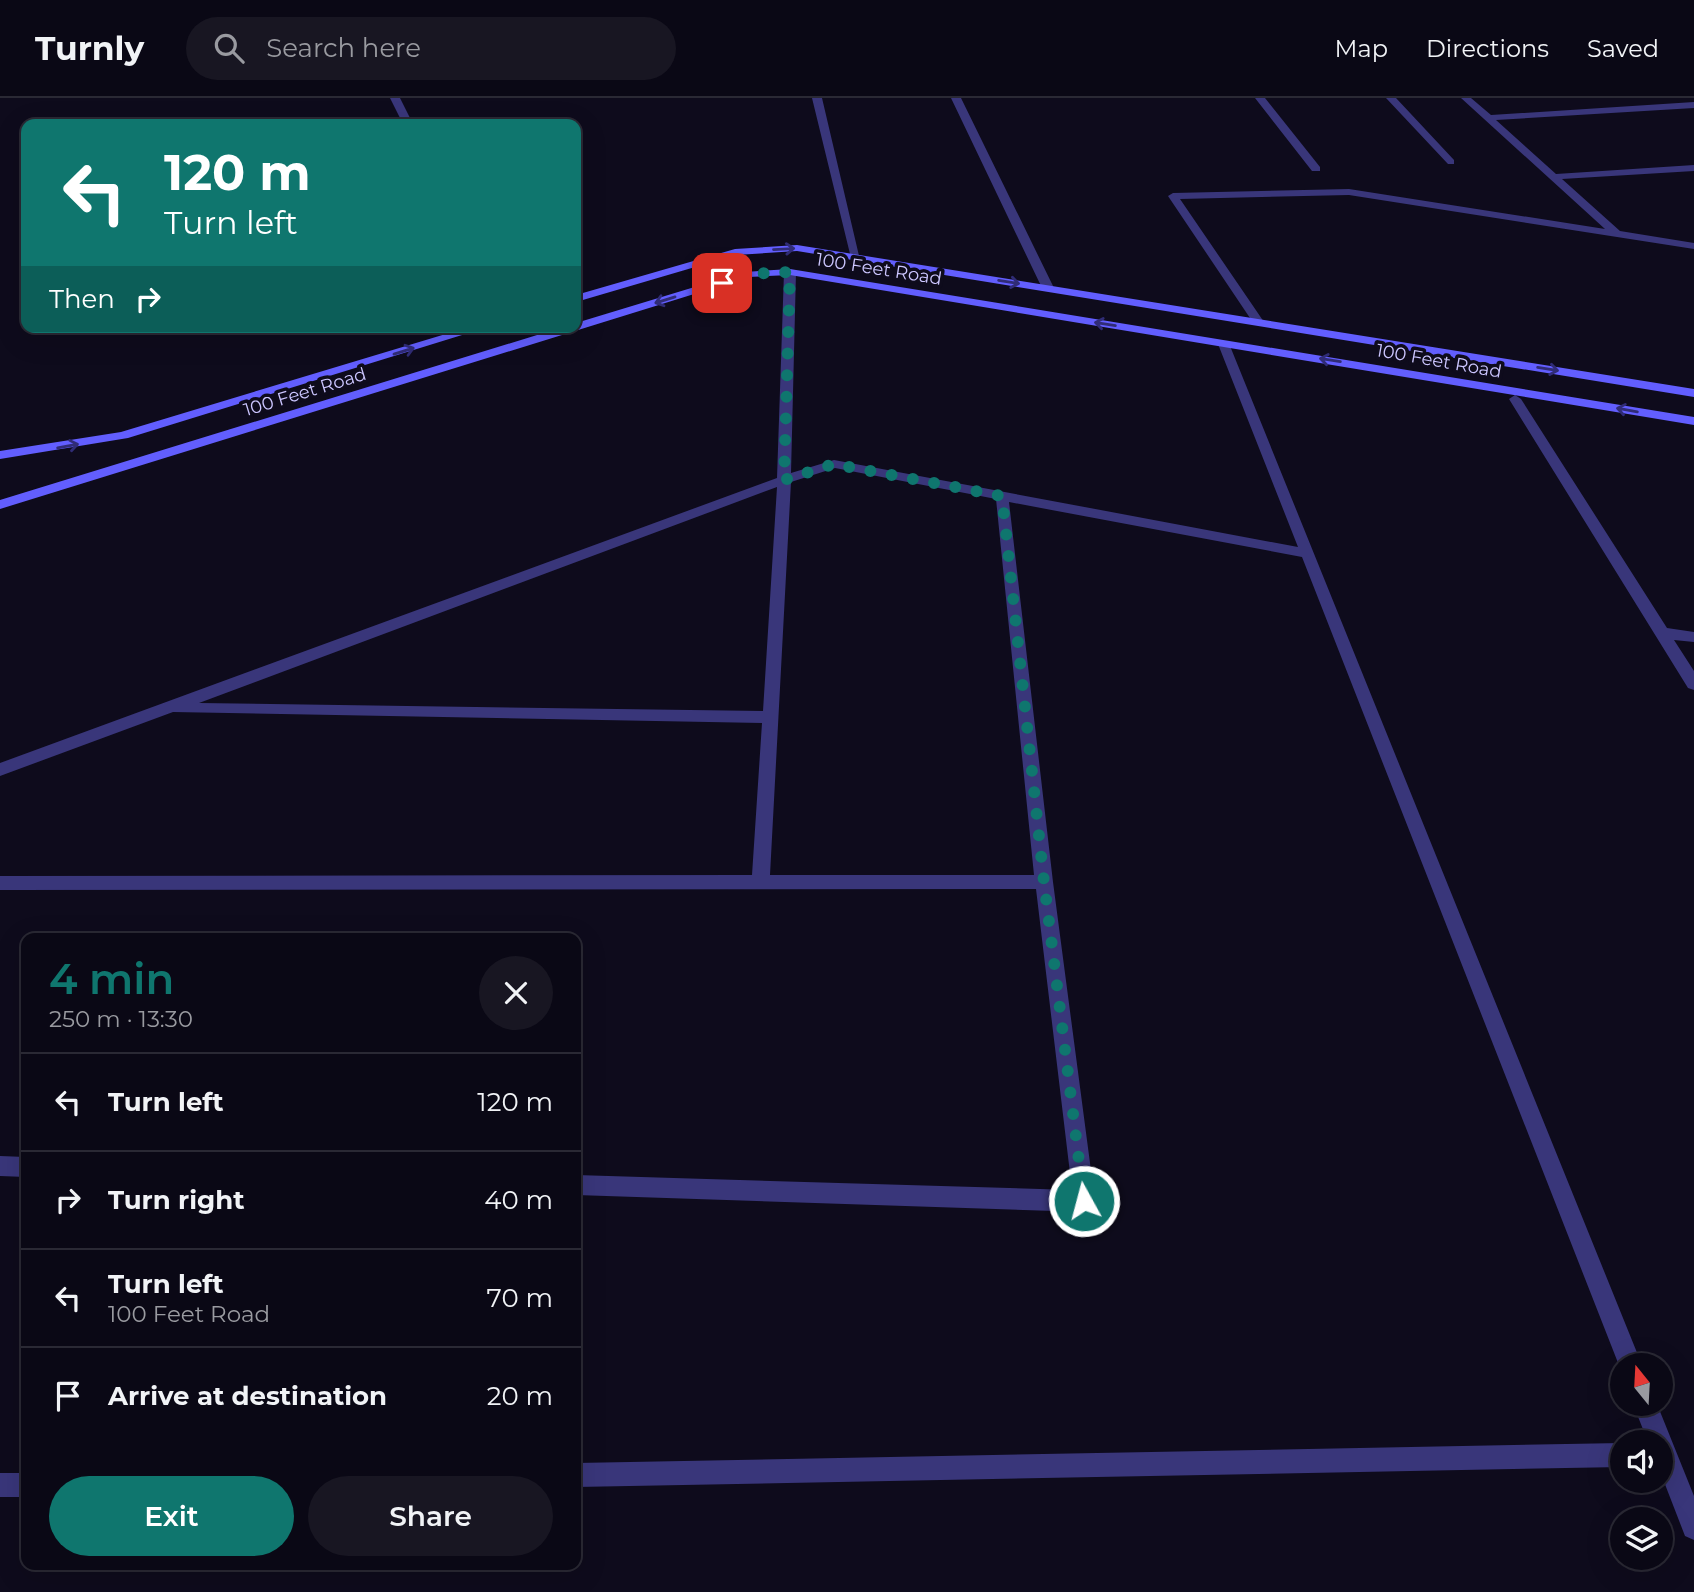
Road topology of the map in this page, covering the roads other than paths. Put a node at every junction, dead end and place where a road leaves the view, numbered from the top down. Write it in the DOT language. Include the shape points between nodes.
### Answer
graph roads {
  1 [pos="394,98"];
  2 [pos="817,98"];
  3 [pos="956,98"];
  4 [pos="1260,98"];
  5 [pos="1391,98"];
  6 [pos="1466,98"];
  7 [pos="1694,105"];
  8 [pos="1489,118"];
  9 [pos="405,119"];
  10 [pos="1451,162"];
  11 [pos="1694,168"];
  12 [pos="1316,169"];
  13 [pos="1554,177"];
  14 [pos="1616,233"];
  15 [pos="1694,246"];
  16 [pos="856,258"];
  17 [pos="790,272"];
  18 [pos="1048,288"];
  19 [pos="581,297"];
  20 [pos="1258,322"];
  21 [pos="581,326"];
  22 [pos="462,333"];
  23 [pos="557,333"];
  24 [pos="1224,344"];
  25 [pos="1694,393"];
  26 [pos="1515,399"];
  27 [pos="1694,421"];
  28 [pos="0,455"];
  29 [pos="784,480"];
  30 [pos="1002,496"];
  31 [pos="0,505"];
  32 [pos="1308,554"];
  33 [pos="1662,633"];
  34 [pos="1694,637"];
  35 [pos="1694,684"];
  36 [pos="168,708"];
  37 [pos="771,717"];
  38 [pos="0,770"];
  39 [pos="761,882"];
  40 [pos="1044,882"];
  41 [pos="0,883"];
  42 [pos="0,1166"];
  43 [pos="21,1167"];
  44 [pos="581,1185"];
  45 [pos="1625,1353"];
  46 [pos="1610,1455"];
  47 [pos="581,1475"];
  48 [pos="1673,1476"];
  49 [pos="21,1485"];
  50 [pos="0,1486"];
  51 [pos="1694,1527"];
  1 -- 9 [label="street"];
  2 -- 16 [label="street"];
  3 -- 18 [label="street"];
  4 -- 12 [label="street"];
  5 -- 10 [label="street"];
  6 -- 8 [label="street"];
  7 -- 8 [label="street"];
  8 -- 13 [label="street"];
  11 -- 13 [label="street"];
  13 -- 14 [label="street"];
  14 -- 15 [label="street"];
  14 -- 20 [label="street" via="1349,191 1173,196"];
  16 -- 18 [label="main road, 100 Feet Road, one-way"];
  19 -- 16 [label="main road, 100 Feet Road, one-way" via="735,251 797,248"];
  17 -- 21 [label="main road, 100 Feet Road, one-way" via="748,274"];
  24 -- 17 [label="main road, 100 Feet Road, one-way"];
  17 -- 29 [label="street"];
  18 -- 20 [label="main road, 100 Feet Road"];
  20 -- 25 [label="main road, 100 Feet Road, one-way"];
  28 -- 22 [label="main road, 100 Feet Road, one-way" via="123,435"];
  23 -- 31 [label="main road, 100 Feet Road, one-way"];
  27 -- 24 [label="main road, 100 Feet Road, one-way"];
  24 -- 32 [label="street"];
  26 -- 33 [label="street"];
  29 -- 30 [label="street" via="834,464"];
  29 -- 36 [label="street"];
  29 -- 37 [label="street"];
  30 -- 32 [label="street"];
  30 -- 40 [label="street"];
  32 -- 45 [label="street"];
  33 -- 34 [label="street"];
  33 -- 35 [label="street"];
  36 -- 37 [label="street"];
  36 -- 38 [label="street"];
  37 -- 39 [label="street"];
  39 -- 40 [label="street"];
  39 -- 41 [label="street"];
  40 -- 44 [label="street" via="1084,1201"];
  42 -- 43 [label="street"];
  46 -- 47 [label="street"];
  48 -- 51 [label="street"];
  49 -- 50 [label="street"];
}
